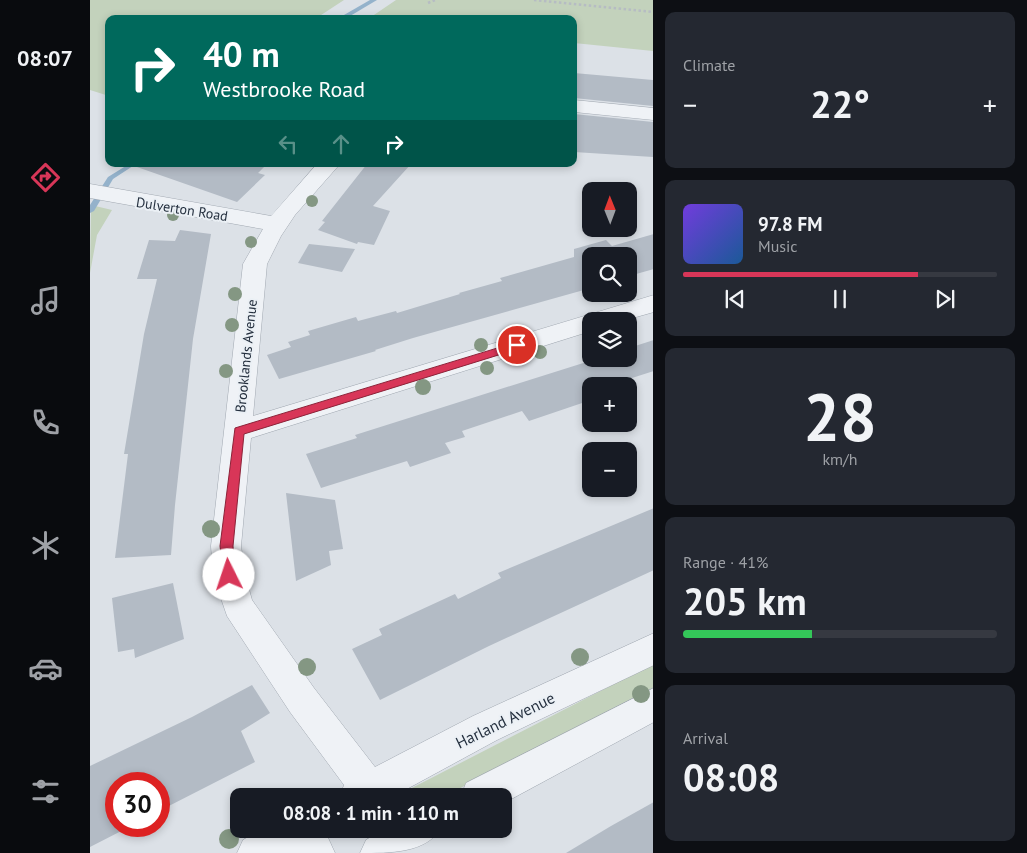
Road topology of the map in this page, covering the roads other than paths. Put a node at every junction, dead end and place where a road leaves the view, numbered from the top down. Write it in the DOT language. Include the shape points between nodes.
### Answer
graph roads {
  1 [pos="577,106"];
  2 [pos="653,114"];
  3 [pos="326,167"];
  4 [pos="90,192"];
  5 [pos="275,224"];
  6 [pos="653,303"];
  7 [pos="625,312"];
  8 [pos="582,325"];
  9 [pos="239,432"];
  10 [pos="653,648"];
  11 [pos="653,704"];
  12 [pos="364,788"];
  13 [pos="379,788"];
  14 [pos="494,788"];
  15 [pos="284,838"];
  16 [pos="309,838"];
  17 [pos="256,853"];
  18 [pos="316,853"];
  1 -- 2 [label="street"];
  3 -- 5 [label="street, Brooklands Avenue"];
  4 -- 5 [label="street, Dulverton Road"];
  5 -- 9 [label="street, Brooklands Avenue" via="255,264"];
  6 -- 7 [label="street"];
  8 -- 9 [label="street"];
  9 -- 12 [label="street, Brooklands Avenue" via="226,546 229,575 238,606"];
  10 -- 13 [label="street, Harland Avenue" via="485,728"];
  11 -- 14 [label="street"];
  15 -- 17 [label="street"];
  16 -- 18 [label="street"];
}
